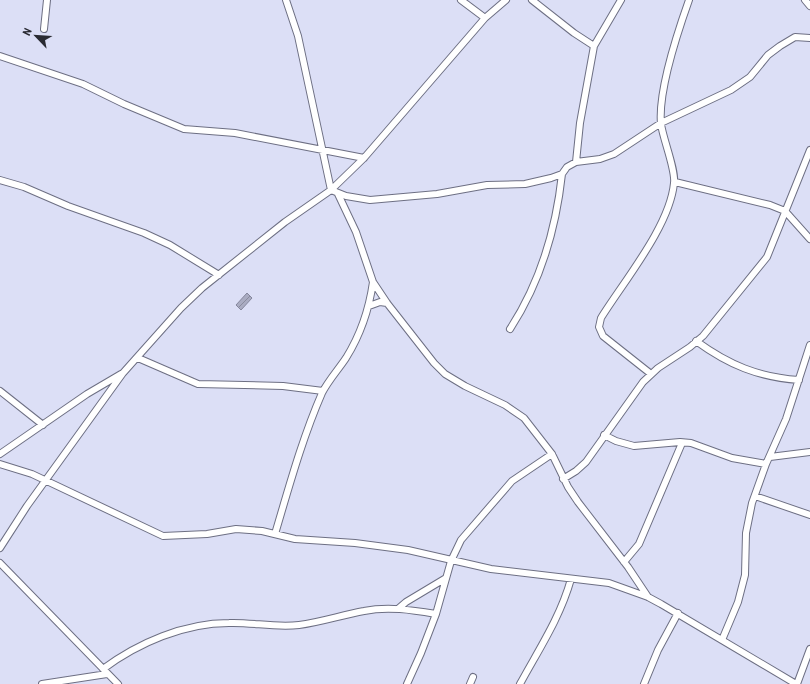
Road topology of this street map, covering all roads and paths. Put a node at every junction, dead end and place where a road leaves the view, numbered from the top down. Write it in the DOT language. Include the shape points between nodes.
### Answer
graph roads {
  1 [pos="47,0"];
  2 [pos="286,0"];
  3 [pos="461,0"];
  4 [pos="506,0"];
  5 [pos="532,0"];
  6 [pos="622,0"];
  7 [pos="689,0"];
  8 [pos="805,0"];
  9 [pos="810,6"];
  10 [pos="485,18"];
  11 [pos="44,29"];
  12 [pos="810,38"];
  13 [pos="594,46"];
  14 [pos="0,56"];
  15 [pos="661,123"];
  16 [pos="323,150"];
  17 [pos="810,150"];
  18 [pos="364,158"];
  19 [pos="576,162"];
  20 [pos="562,174"];
  21 [pos="0,180"];
  22 [pos="675,182"];
  23 [pos="331,190"];
  24 [pos="338,194"];
  25 [pos="785,211"];
  26 [pos="810,240"];
  27 [pos="219,275"];
  28 [pos="373,282"];
  29 [pos="387,302"];
  30 [pos="369,306"];
  31 [pos="510,330"];
  32 [pos="696,341"];
  33 [pos="810,345"];
  34 [pos="138,358"];
  35 [pos="123,373"];
  36 [pos="651,374"];
  37 [pos="799,380"];
  38 [pos="0,391"];
  39 [pos="323,391"];
  40 [pos="43,425"];
  41 [pos="604,435"];
  42 [pos="682,443"];
  43 [pos="810,452"];
  44 [pos="0,454"];
  45 [pos="552,454"];
  46 [pos="770,457"];
  47 [pos="0,464"];
  48 [pos="766,464"];
  49 [pos="563,479"];
  50 [pos="46,482"];
  51 [pos="755,496"];
  52 [pos="810,515"];
  53 [pos="275,534"];
  54 [pos="0,548"];
  55 [pos="451,561"];
  56 [pos="624,562"];
  57 [pos="0,563"];
  58 [pos="446,578"];
  59 [pos="571,579"];
  60 [pos="648,597"];
  61 [pos="399,608"];
  62 [pos="678,613"];
  63 [pos="436,614"];
  64 [pos="722,640"];
  65 [pos="810,649"];
  66 [pos="105,671"];
  67 [pos="473,677"];
  68 [pos="42,684"];
  69 [pos="118,684"];
  70 [pos="407,684"];
  71 [pos="470,684"];
  72 [pos="520,684"];
  73 [pos="644,684"];
  74 [pos="797,684"];
  1 -- 11 [label="street"];
  2 -- 16 [label="street" via="298,36"];
  3 -- 10 [label="street"];
  4 -- 10 [label="street"];
  5 -- 13 [label="street"];
  6 -- 13 [label="street"];
  7 -- 15 [label="street" via="668,67"];
  8 -- 9 [label="street"];
  10 -- 18 [label="street"];
  12 -- 15 [label="street" via="795,37 774,50 750,77 731,90"];
  13 -- 19 [label="street" via="580,123"];
  14 -- 16 [label="street" via="83,84 184,129 235,133"];
  15 -- 19 [label="street" via="614,154 600,159"];
  15 -- 22 [label="street"];
  16 -- 18 [label="street"];
  16 -- 23 [label="street"];
  17 -- 25 [label="street"];
  18 -- 23 [label="street"];
  19 -- 20 [label="street" via="567,167"];
  20 -- 24 [label="street" via="525,184 487,185 437,194 370,200"];
  20 -- 31 [label="street" via="560,195 544,259 534,288"];
  21 -- 27 [label="street" via="144,233 170,245"];
  22 -- 25 [label="street"];
  22 -- 36 [label="street" via="666,213 640,261 601,318 599,327 603,336"];
  23 -- 24 [label="street"];
  23 -- 27 [label="street" via="285,222"];
  24 -- 28 [label="street" via="356,232"];
  25 -- 26 [label="street"];
  25 -- 32 [label="street" via="767,257 703,336"];
  27 -- 34 [label="street" via="181,308"];
  28 -- 29 [label="street"];
  28 -- 30 [label="street"];
  29 -- 30 [label="street"];
  29 -- 45 [label="street" via="445,374 506,405 524,418"];
  30 -- 39 [label="street" via="356,342"];
  32 -- 36 [label="street"];
  32 -- 37 [label="street" via="720,357 754,372"];
  33 -- 37 [label="street"];
  34 -- 35 [label="street"];
  34 -- 39 [label="street" via="198,384 283,386"];
  35 -- 40 [label="street" via="87,394"];
  35 -- 50 [label="street"];
  36 -- 41 [label="street" via="629,399"];
  37 -- 46 [label="street"];
  38 -- 40 [label="street"];
  39 -- 53 [label="street" via="303,443"];
  40 -- 44 [label="street"];
  41 -- 42 [label="street" via="634,446"];
  41 -- 49 [label="street" via="586,462"];
  42 -- 48 [label="street" via="691,443 732,458"];
  42 -- 56 [label="street" via="644,533"];
  43 -- 46 [label="street"];
  45 -- 49 [label="street"];
  45 -- 55 [label="street" via="522,473 502,491 462,540"];
  46 -- 48 [label="street"];
  47 -- 50 [label="street" via="32,474"];
  48 -- 51 [label="street"];
  49 -- 56 [label="street"];
  50 -- 53 [label="street" via="163,536 236,530"];
  50 -- 54 [label="street"];
  51 -- 52 [label="street"];
  51 -- 64 [label="street" via="747,521 745,575 738,602"];
  53 -- 55 [label="street" via="295,539 408,550"];
  55 -- 58 [label="street"];
  55 -- 59 [label="street"];
  56 -- 60 [label="street"];
  57 -- 66 [label="street"];
  58 -- 61 [label="street"];
  58 -- 63 [label="street"];
  59 -- 60 [label="street" via="609,583"];
  59 -- 72 [label="street" via="559,614"];
  60 -- 62 [label="street"];
  61 -- 63 [label="street"];
  61 -- 66 [label="street" via="364,611 288,626 214,623 170,634 141,645 122,655"];
  62 -- 64 [label="street"];
  62 -- 73 [label="street" via="658,650"];
  63 -- 70 [label="street"];
  64 -- 74 [label="street"];
  65 -- 74 [label="street"];
  66 -- 68 [label="street"];
  66 -- 69 [label="street"];
  67 -- 71 [label="street"];
}
